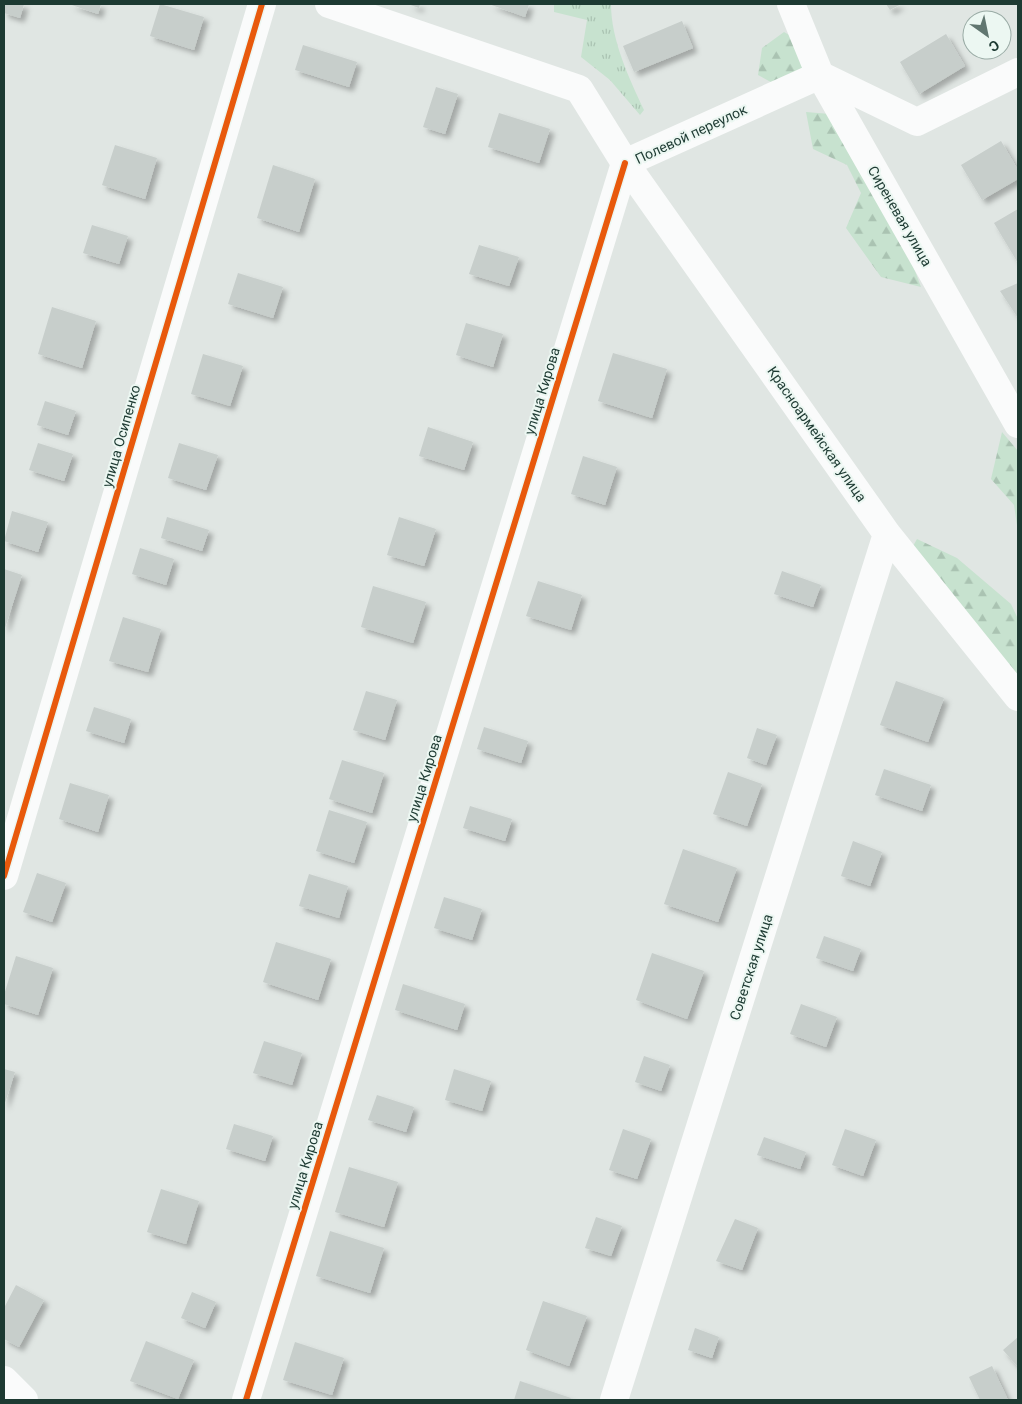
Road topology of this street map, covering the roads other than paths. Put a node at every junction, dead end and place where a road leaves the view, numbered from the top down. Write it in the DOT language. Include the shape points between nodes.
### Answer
graph roads {
  1 [pos="262,4"];
  2 [pos="329,4"];
  3 [pos="790,4"];
  4 [pos="1018,72"];
  5 [pos="820,75"];
  6 [pos="625,164"];
  7 [pos="1018,424"];
  8 [pos="888,534"];
  9 [pos="1018,697"];
  10 [pos="4,876"];
  11 [pos="4,1380"];
  12 [pos="24,1400"];
  13 [pos="246,1400"];
  14 [pos="614,1400"];
  1 -- 10 [label="street, улица Осипенко"];
  2 -- 6 [label="street, Полевой переулок" via="579,88"];
  3 -- 5 [label="street, Сиреневая улица"];
  4 -- 5 [label="street" via="917,122"];
  5 -- 6 [label="street, Полевой переулок"];
  5 -- 7 [label="street, Сиреневая улица"];
  6 -- 8 [label="street, Красноармейская улица"];
  6 -- 13 [label="street, улица Кирова"];
  8 -- 9 [label="street, Красноармейская улица"];
  8 -- 14 [label="street, Советская улица"];
  11 -- 12 [label="street"];
}
